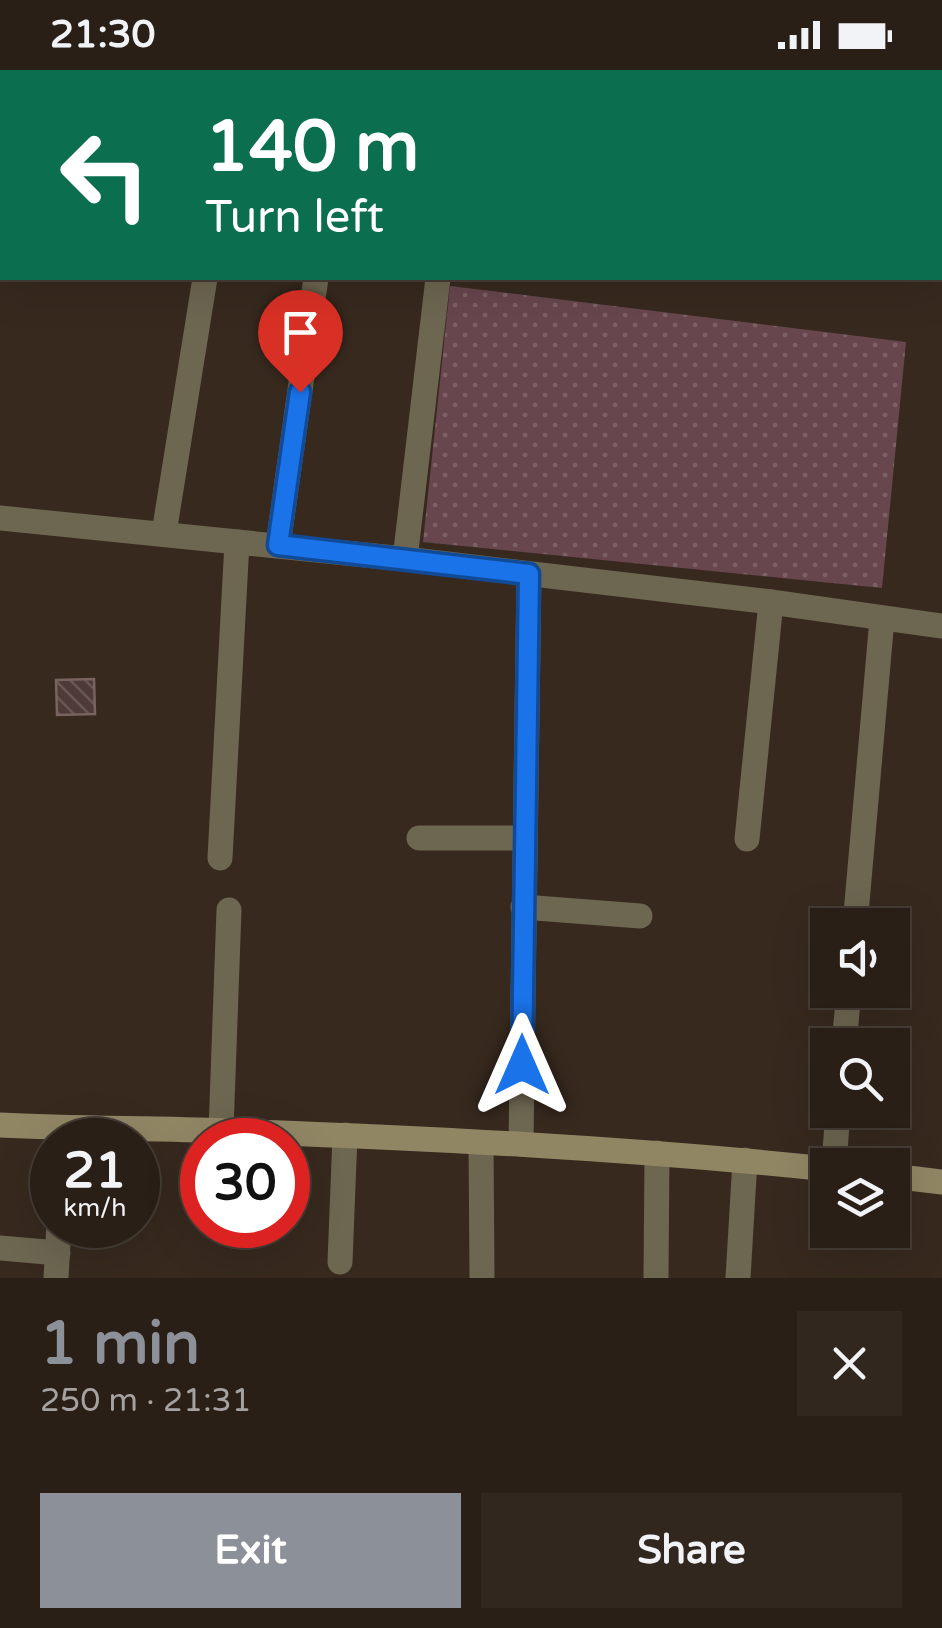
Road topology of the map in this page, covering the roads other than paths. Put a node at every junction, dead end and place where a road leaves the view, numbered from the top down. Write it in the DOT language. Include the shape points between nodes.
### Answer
graph roads {
  1 [pos="205,280"];
  2 [pos="316,280"];
  3 [pos="438,280"];
  4 [pos="0,519"];
  5 [pos="164,533"];
  6 [pos="237,542"];
  7 [pos="278,545"];
  8 [pos="405,559"];
  9 [pos="529,574"];
  10 [pos="772,602"];
  11 [pos="882,620"];
  12 [pos="942,626"];
  13 [pos="419,838"];
  14 [pos="525,838"];
  15 [pos="747,838"];
  16 [pos="220,858"];
  17 [pos="524,907"];
  18 [pos="857,908"];
  19 [pos="230,910"];
  20 [pos="640,916"];
  21 [pos="222,1118"];
  22 [pos="0,1125"];
  23 [pos="30,1129"];
  24 [pos="310,1134"];
  25 [pos="345,1135"];
  26 [pos="481,1143"];
  27 [pos="522,1144"];
  28 [pos="657,1153"];
  29 [pos="745,1160"];
  30 [pos="810,1165"];
  31 [pos="910,1178"];
  32 [pos="942,1182"];
  33 [pos="0,1248"];
  34 [pos="340,1262"];
  35 [pos="57,1265"];
  36 [pos="482,1278"];
  37 [pos="656,1278"];
  38 [pos="738,1278"];
  1 -- 5 [label="street"];
  2 -- 7 [label="street"];
  3 -- 8 [label="street"];
  4 -- 5 [label="street"];
  5 -- 6 [label="street"];
  6 -- 7 [label="street"];
  6 -- 16 [label="street"];
  7 -- 8 [label="street"];
  8 -- 9 [label="street"];
  9 -- 10 [label="street"];
  9 -- 14 [label="street"];
  10 -- 11 [label="street"];
  10 -- 15 [label="street"];
  11 -- 12 [label="street"];
  11 -- 18 [label="street"];
  13 -- 14 [label="street"];
  14 -- 17 [label="street"];
  17 -- 20 [label="street"];
  17 -- 27 [label="street"];
  19 -- 21 [label="street"];
  22 -- 23 [label="main road"];
  24 -- 25 [label="main road"];
  25 -- 26 [label="main road"];
  25 -- 34 [label="street"];
  26 -- 27 [label="main road"];
  26 -- 36 [label="street"];
  27 -- 28 [label="main road"];
  28 -- 29 [label="main road"];
  28 -- 37 [label="street"];
  29 -- 30 [label="main road"];
  29 -- 38 [label="street"];
  31 -- 32 [label="main road"];
  33 -- 35 [label="street"];
}
